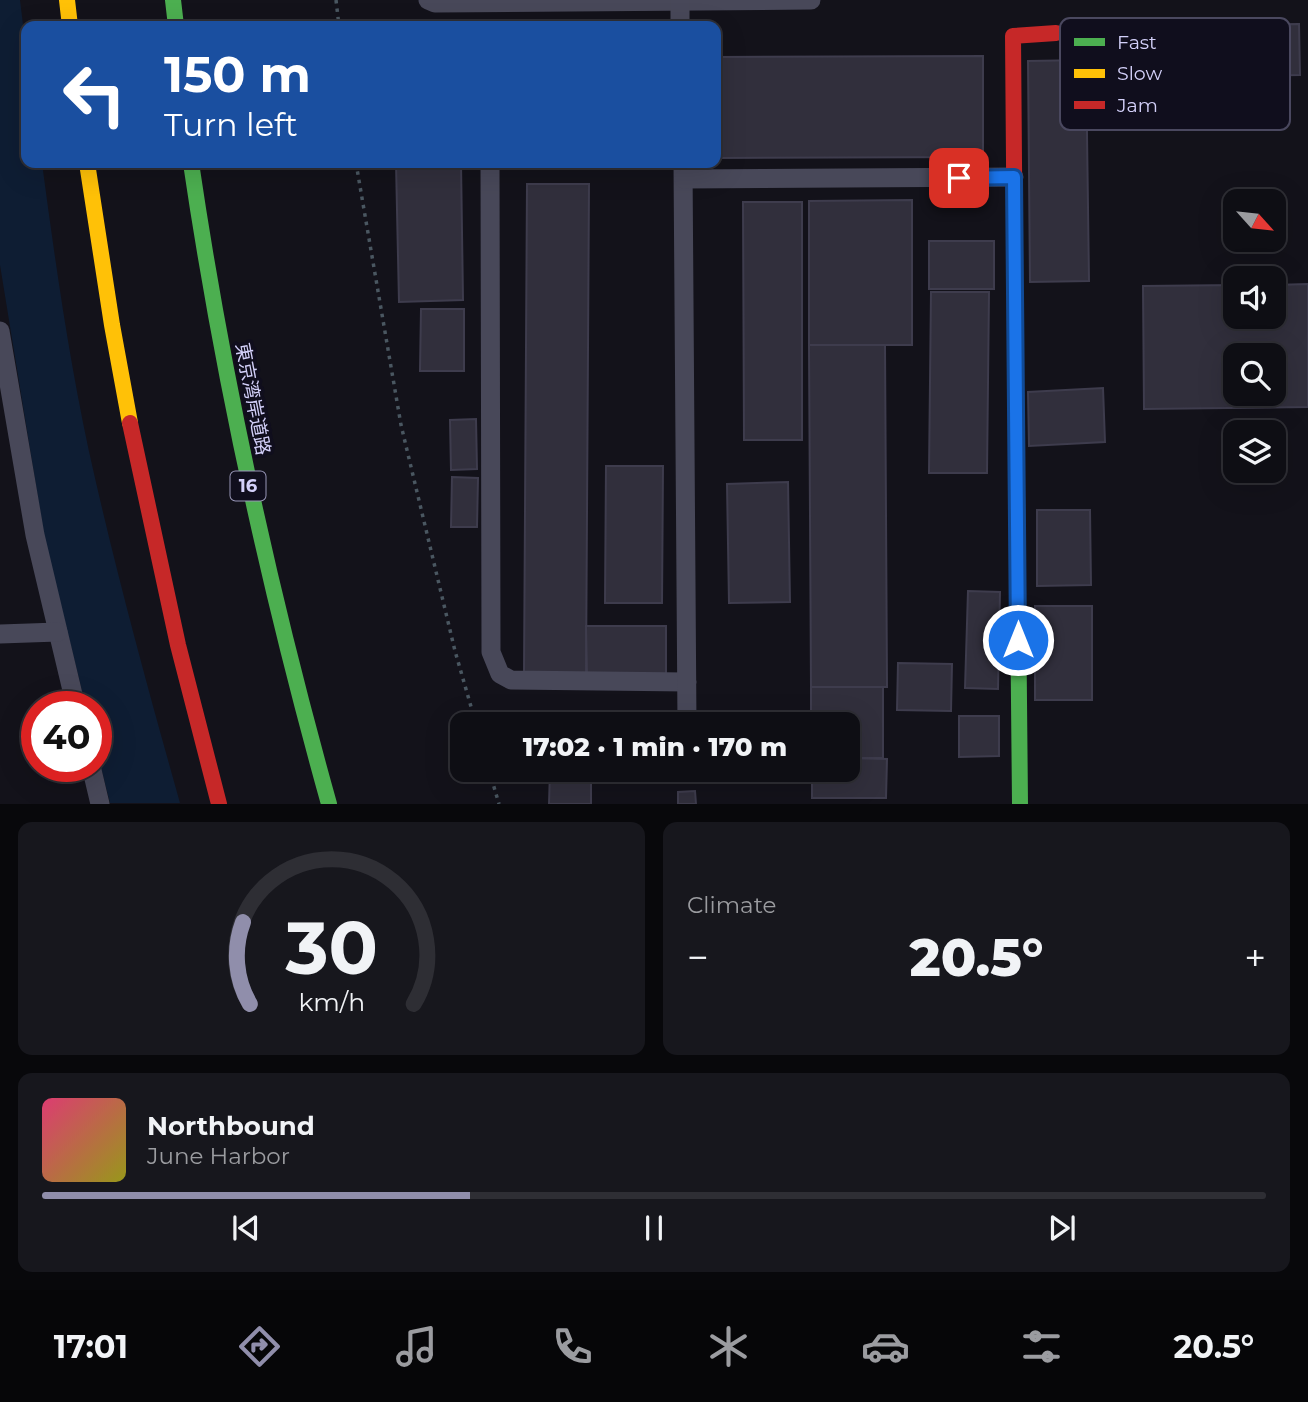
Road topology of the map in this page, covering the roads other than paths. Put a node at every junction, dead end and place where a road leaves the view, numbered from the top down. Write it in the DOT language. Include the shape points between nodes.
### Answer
graph roads {
  1 [pos="67,0"];
  2 [pos="173,0"];
  3 [pos="428,0"];
  4 [pos="811,0"];
  5 [pos="680,1"];
  6 [pos="69,21"];
  7 [pos="175,21"];
  8 [pos="680,21"];
  9 [pos="1056,33"];
  10 [pos="87,168"];
  11 [pos="192,168"];
  12 [pos="490,168"];
  13 [pos="684,171"];
  14 [pos="1014,177"];
  15 [pos="0,331"];
  16 [pos="58,632"];
  17 [pos="0,634"];
  18 [pos="687,682"];
  19 [pos="72,691"];
  20 [pos="687,712"];
  21 [pos="95,782"];
  22 [pos="100,803"];
  23 [pos="219,803"];
  24 [pos="329,803"];
  25 [pos="1020,803"];
  1 -- 6 [label="main road"];
  2 -- 7 [label="main road"];
  3 -- 5 [label="street"];
  4 -- 5 [label="street"];
  5 -- 8 [label="street"];
  9 -- 14 [label="main road" via="1013,36"];
  10 -- 23 [label="main road" via="134,455"];
  11 -- 24 [label="main road, 東京湾岸道路 / 16" via="253,507 289,663"];
  12 -- 18 [label="street" via="491,652 500,674 511,680"];
  13 -- 14 [label="street"];
  13 -- 18 [label="street"];
  14 -- 25 [label="main road"];
  15 -- 16 [label="street"];
  16 -- 17 [label="street"];
  16 -- 19 [label="street"];
  18 -- 20 [label="street"];
  21 -- 22 [label="street"];
}
